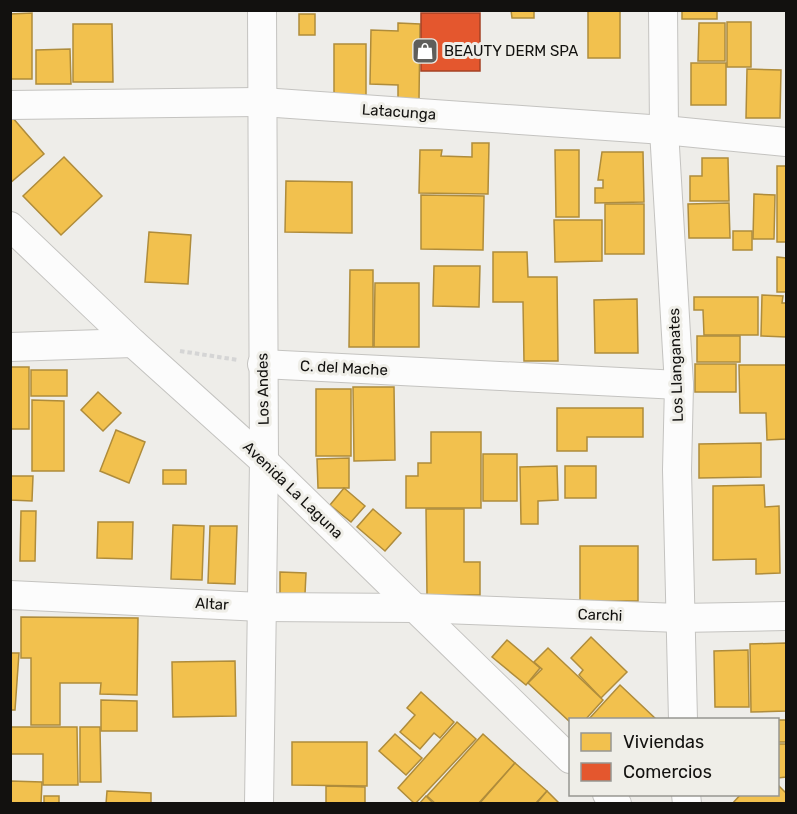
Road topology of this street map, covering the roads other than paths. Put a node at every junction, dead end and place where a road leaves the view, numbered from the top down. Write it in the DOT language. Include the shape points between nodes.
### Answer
graph roads {
  1 [pos="262,10"];
  2 [pos="663,10"];
  3 [pos="262,102"];
  4 [pos="10,105"];
  5 [pos="664,130"];
  6 [pos="786,142"];
  7 [pos="10,226"];
  8 [pos="133,343"];
  9 [pos="10,347"];
  10 [pos="262,364"];
  11 [pos="679,385"];
  12 [pos="264,461"];
  13 [pos="10,595"];
  14 [pos="261,607"];
  15 [pos="415,608"];
  16 [pos="786,616"];
  17 [pos="679,618"];
  18 [pos="683,718"];
  19 [pos="569,758"];
  20 [pos="259,804"];
  1 -- 3 [label="street, Los Andes"];
  2 -- 5 [label="street, Los Llanganates"];
  3 -- 4 [label="street, Latacunga"];
  3 -- 5 [label="street, Latacunga"];
  3 -- 10 [label="street, Los Andes"];
  5 -- 6 [label="street, Latacunga"];
  5 -- 11 [label="street, Los Llanganates"];
  7 -- 8 [label="street, Avenida La Laguna"];
  8 -- 9 [label="street"];
  8 -- 12 [label="street, Avenida La Laguna"];
  10 -- 11 [label="street, C. del Mache"];
  10 -- 12 [label="street, Los Andes"];
  11 -- 17 [label="street, Los Llanganates"];
  12 -- 14 [label="street, Los Andes"];
  12 -- 15 [label="street, Avenida La Laguna"];
  13 -- 14 [label="street, Altar"];
  14 -- 15 [label="street, Altar"];
  14 -- 20 [label="street, Los Andes"];
  15 -- 17 [label="street, Carchi"];
  15 -- 19 [label="street, Avenida La Laguna"];
  16 -- 17 [label="street, Carchi"];
  17 -- 18 [label="street, Los Llanganates"];
}
